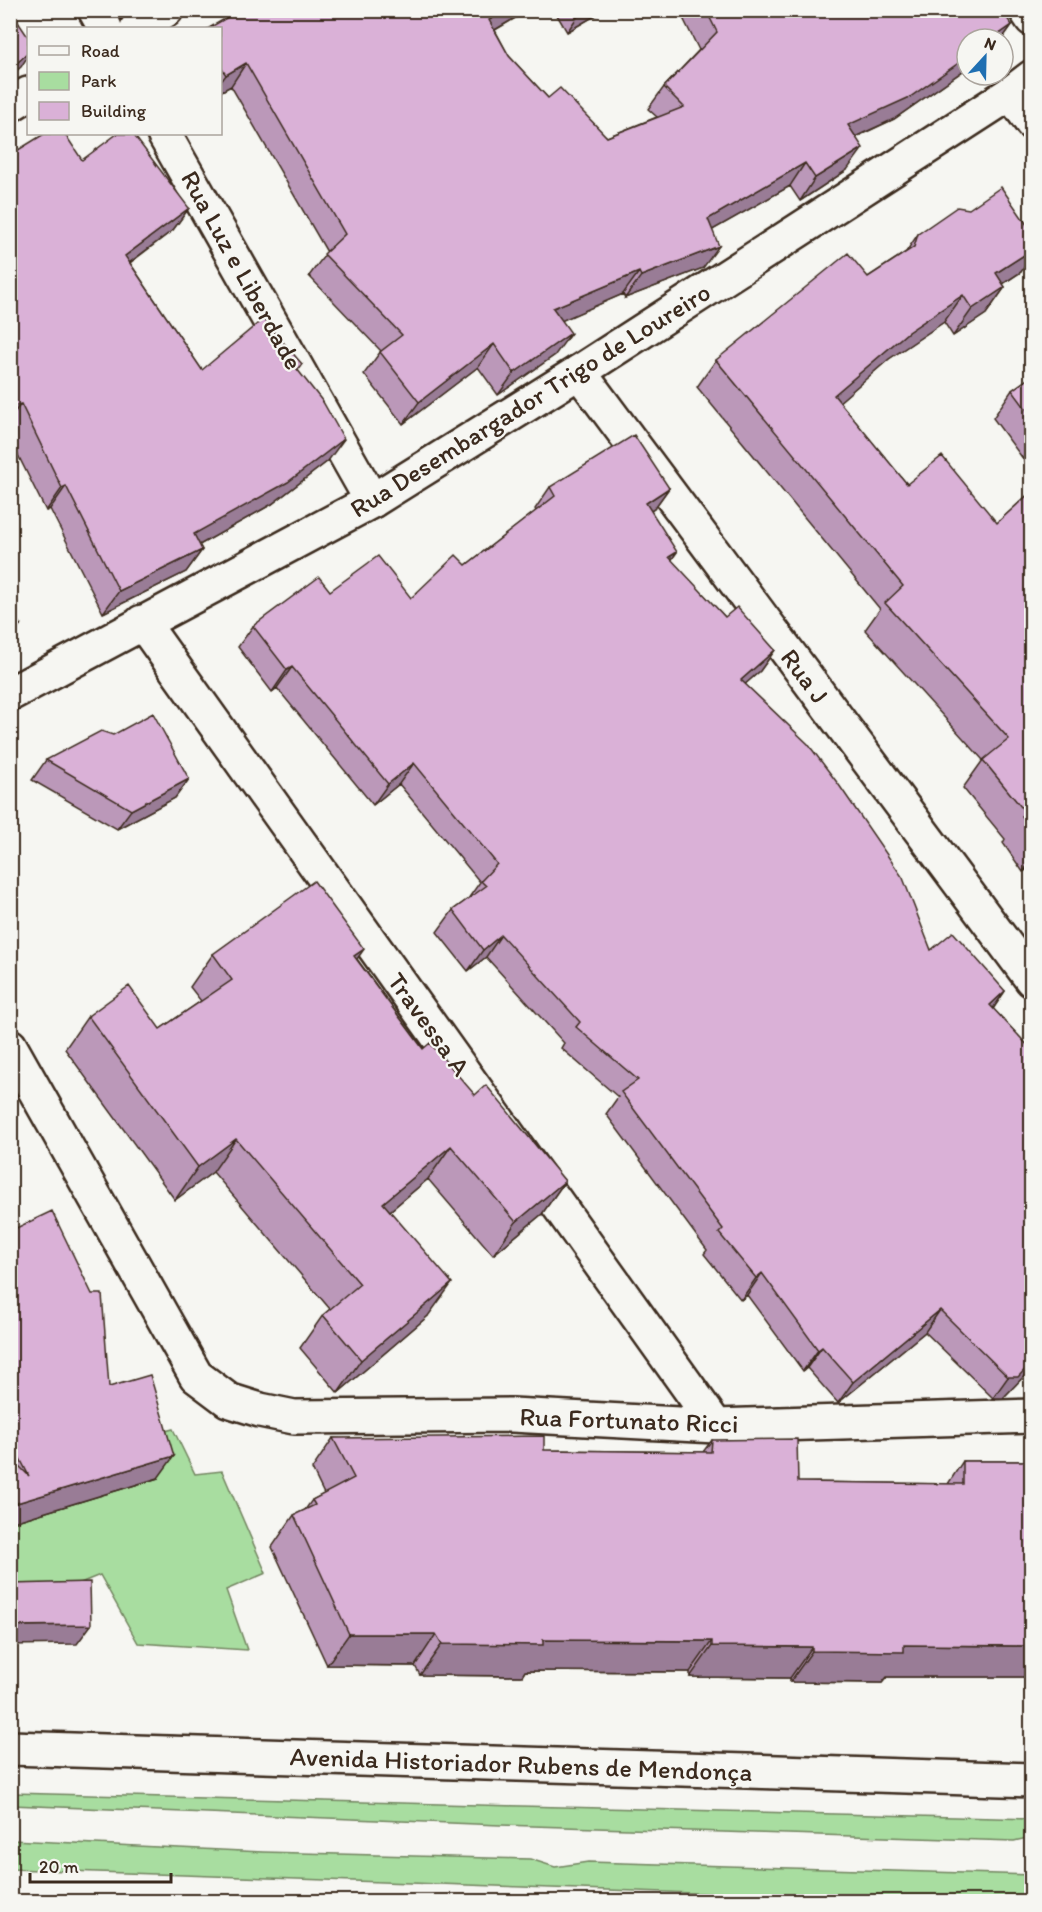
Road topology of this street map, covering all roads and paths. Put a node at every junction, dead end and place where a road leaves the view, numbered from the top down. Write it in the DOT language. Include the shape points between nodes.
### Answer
graph roads {
  1 [pos="95,10"];
  2 [pos="166,10"];
  3 [pos="1026,10"];
  4 [pos="1032,19"];
  5 [pos="104,27"];
  6 [pos="139,27"];
  7 [pos="1021,85"];
  8 [pos="27,95"];
  9 [pos="10,105"];
  10 [pos="1032,123"];
  11 [pos="165,135"];
  12 [pos="579,372"];
  13 [pos="372,501"];
  14 [pos="142,622"];
  15 [pos="10,694"];
  16 [pos="1032,980"];
  17 [pos="10,1046"];
  18 [pos="1032,1416"];
  19 [pos="716,1426"];
  20 [pos="10,1748"];
  21 [pos="1032,1780"];
  1 -- 5 [label="street"];
  2 -- 6 [label="street"];
  3 -- 4 [label="street"];
  7 -- 10 [label="street"];
  7 -- 12 [label="street, Rua Desembargador Trigo de Loureiro"];
  8 -- 9 [label="street"];
  11 -- 13 [label="street, Rua Luz e Liberdade"];
  12 -- 13 [label="street, Rua Desembargador Trigo de Loureiro"];
  12 -- 16 [label="street, Rua J"];
  13 -- 14 [label="street, Rua Desembargador Trigo de Loureiro"];
  14 -- 15 [label="street, Rua Desembargador Trigo de Loureiro"];
  14 -- 19 [label="street, Travessa A"];
  17 -- 19 [label="street, Rua Fortunato Ricci" via="196,1376 228,1400 294,1417 512,1415"];
  18 -- 19 [label="street, Rua Fortunato Ricci"];
  20 -- 21 [label="street, Avenida Historiador Rubens de Mendonça"];
}
